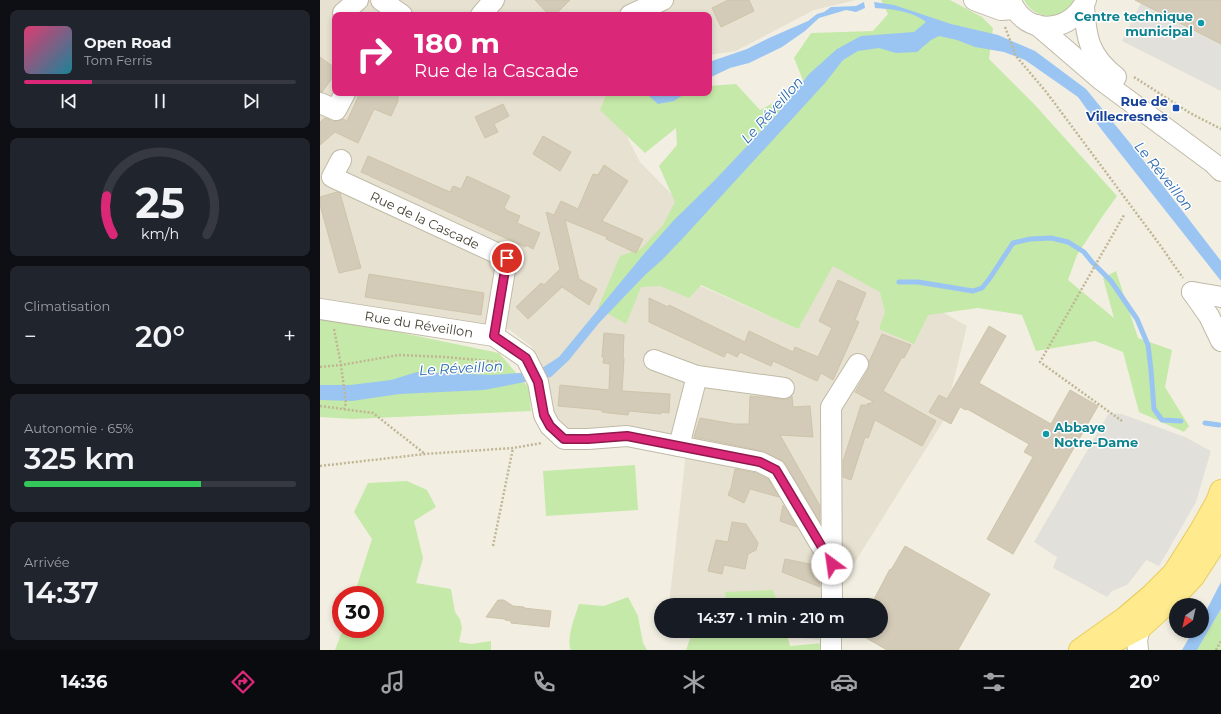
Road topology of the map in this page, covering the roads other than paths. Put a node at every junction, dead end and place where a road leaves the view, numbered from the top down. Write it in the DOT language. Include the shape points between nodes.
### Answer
graph roads {
  1 [pos="358,0"];
  2 [pos="381,0"];
  3 [pos="494,0"];
  4 [pos="663,0"];
  5 [pos="974,0"];
  6 [pos="1085,3"];
  7 [pos="1013,4"];
  8 [pos="344,12"];
  9 [pos="398,12"];
  10 [pos="484,12"];
  11 [pos="637,12"];
  12 [pos="1037,25"];
  13 [pos="343,96"];
  14 [pos="320,103"];
  15 [pos="1221,153"];
  16 [pos="341,160"];
  17 [pos="1221,171"];
  18 [pos="1221,297"];
  19 [pos="325,310"];
  20 [pos="494,336"];
  21 [pos="1221,341"];
  22 [pos="654,360"];
  23 [pos="858,364"];
  24 [pos="697,376"];
  25 [pos="784,388"];
  26 [pos="679,446"];
  27 [pos="1221,491"];
  28 [pos="1221,529"];
  29 [pos="832,564"];
  30 [pos="832,598"];
  31 [pos="1140,628"];
  32 [pos="831,638"];
  33 [pos="831,650"];
  34 [pos="1080,650"];
  35 [pos="1098,650"];
  36 [pos="1138,650"];
  1 -- 8 [label="street"];
  2 -- 9 [label="street"];
  3 -- 10 [label="street"];
  4 -- 11 [label="street"];
  5 -- 7 [label="street" via="1001,10"];
  6 -- 12 [label="street" via="1075,17 1064,24 1050,27"];
  6 -- 15 [label="street" via="1085,28 1088,40 1095,56 1105,69"];
  7 -- 12 [label="street" via="1025,19"];
  12 -- 17 [label="street" via="1101,80"];
  13 -- 14 [label="street" via="336,110"];
  16 -- 20 [label="street, Rue de la Cascade" via="332,177 507,258"];
  18 -- 21 [label="street" via="1192,292 1209,316"];
  19 -- 20 [label="street, Rue du Réveillon"];
  20 -- 26 [label="street, Rue du Réveillon" via="526,358 538,382 544,415 550,426 564,439 627,436"];
  22 -- 24 [label="street"];
  23 -- 29 [label="street" via="831,406"];
  24 -- 25 [label="street"];
  24 -- 26 [label="street"];
  26 -- 29 [label="street" via="760,462 776,470"];
  27 -- 34 [label="main road" via="1200,532 1174,573 1125,618"];
  28 -- 31 [label="main road" via="1193,578"];
  29 -- 30 [label="street"];
  31 -- 35 [label="main road"];
  31 -- 36 [label="street"];
  32 -- 33 [label="street"];
}
